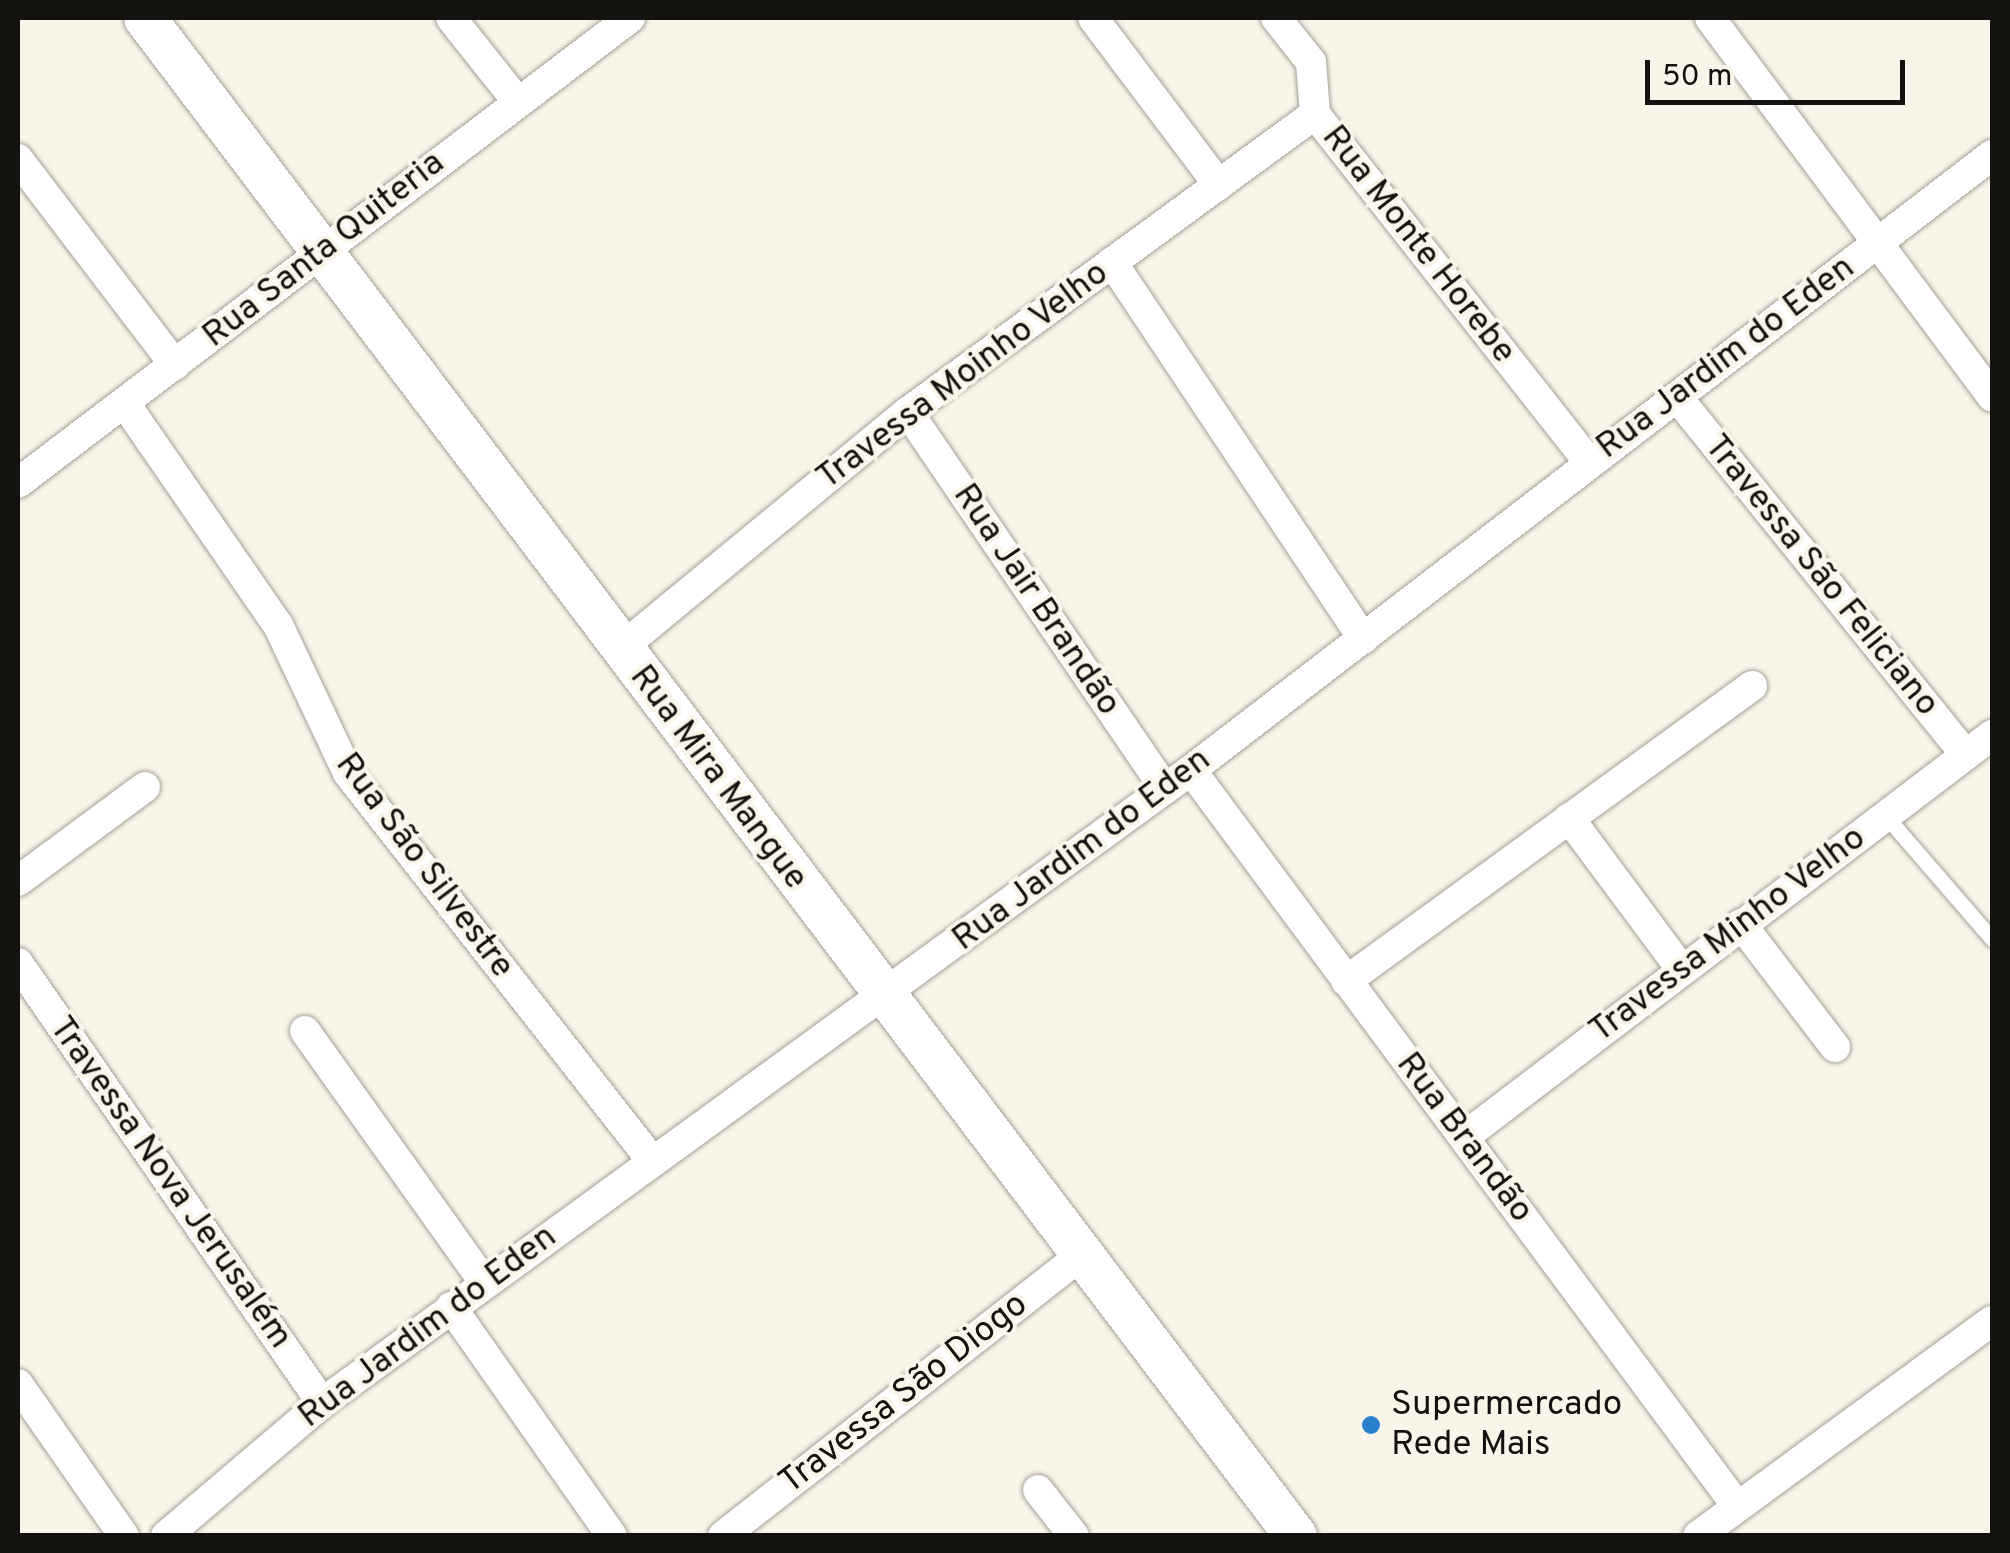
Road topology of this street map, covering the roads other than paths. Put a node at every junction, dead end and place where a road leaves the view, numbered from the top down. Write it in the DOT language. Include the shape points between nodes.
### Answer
graph roads {
  1 [pos="145,18"];
  2 [pos="451,18"];
  3 [pos="630,18"];
  4 [pos="1093,18"];
  5 [pos="1276,18"];
  6 [pos="1710,18"];
  7 [pos="517,100"];
  8 [pos="1315,114"];
  9 [pos="1992,156"];
  10 [pos="18,158"];
  11 [pos="1218,185"];
  12 [pos="1874,245"];
  13 [pos="322,252"];
  14 [pos="1112,262"];
  15 [pos="175,364"];
  16 [pos="1992,396"];
  17 [pos="1677,397"];
  18 [pos="126,405"];
  19 [pos="908,412"];
  20 [pos="1589,462"];
  21 [pos="18,482"];
  22 [pos="1364,640"];
  23 [pos="620,649"];
  24 [pos="1752,686"];
  25 [pos="1992,734"];
  26 [pos="1966,754"];
  27 [pos="1191,770"];
  28 [pos="146,787"];
  29 [pos="1165,788"];
  30 [pos="1885,815"];
  31 [pos="1569,818"];
  32 [pos="18,881"];
  33 [pos="1741,924"];
  34 [pos="1992,939"];
  35 [pos="18,963"];
  36 [pos="1682,969"];
  37 [pos="1346,981"];
  38 [pos="884,997"];
  39 [pos="305,1032"];
  40 [pos="1834,1047"];
  41 [pos="1464,1137"];
  42 [pos="651,1160"];
  43 [pos="1084,1253"];
  44 [pos="485,1283"];
  45 [pos="451,1307"];
  46 [pos="1992,1321"];
  47 [pos="18,1384"];
  48 [pos="322,1403"];
  49 [pos="1038,1490"];
  50 [pos="1736,1506"];
  51 [pos="124,1536"];
  52 [pos="166,1536"];
  53 [pos="612,1536"];
  54 [pos="723,1536"];
  55 [pos="1074,1536"];
  56 [pos="1296,1536"];
  57 [pos="1698,1536"];
  1 -- 13 [label="main road, Rua Mira Mangue"];
  2 -- 7 [label="street"];
  3 -- 7 [label="street, Rua Santa Quiteria"];
  4 -- 11 [label="street"];
  5 -- 8 [label="street, Rua Monte Horebe" via="1311,62"];
  6 -- 12 [label="street"];
  7 -- 13 [label="street, Rua Santa Quiteria"];
  8 -- 11 [label="street, Travessa Moinho Velho"];
  8 -- 20 [label="street, Rua Monte Horebe"];
  9 -- 12 [label="street, Rua Jardim do Eden"];
  10 -- 15 [label="street"];
  11 -- 14 [label="street, Travessa Moinho Velho"];
  12 -- 16 [label="street"];
  12 -- 17 [label="street, Rua Jardim do Eden"];
  13 -- 15 [label="street, Rua Santa Quiteria"];
  13 -- 23 [label="main road, Rua Mira Mangue"];
  14 -- 19 [label="street, Travessa Moinho Velho"];
  14 -- 22 [label="street"];
  15 -- 18 [label="street, Rua Santa Quiteria"];
  17 -- 20 [label="street, Rua Jardim do Eden"];
  17 -- 26 [label="street, Travessa São Feliciano"];
  18 -- 21 [label="street, Rua Santa Quiteria"];
  18 -- 42 [label="street, Rua São Silvestre" via="278,625 348,773"];
  19 -- 23 [label="street, Travessa Moinho Velho"];
  19 -- 29 [label="street, Rua Jair Brandão"];
  20 -- 22 [label="street, Rua Jardim do Eden"];
  22 -- 27 [label="street, Rua Jardim do Eden"];
  23 -- 38 [label="main road, Rua Mira Mangue"];
  24 -- 31 [label="street"];
  25 -- 26 [label="street, Travessa Minho Velho"];
  26 -- 30 [label="street, Travessa Minho Velho"];
  27 -- 29 [label="street, Rua Jardim do Eden"];
  27 -- 37 [label="street, Rua Brandão"];
  28 -- 32 [label="street"];
  29 -- 38 [label="street, Rua Jardim do Eden"];
  30 -- 33 [label="street, Travessa Minho Velho"];
  30 -- 34 [label="lane"];
  31 -- 36 [label="street"];
  31 -- 37 [label="street"];
  33 -- 36 [label="street, Travessa Minho Velho"];
  33 -- 40 [label="street"];
  35 -- 48 [label="street, Travessa Nova Jerusalém"];
  36 -- 41 [label="street, Travessa Minho Velho"];
  37 -- 41 [label="street, Rua Brandão"];
  38 -- 42 [label="street, Rua Jardim do Eden"];
  38 -- 43 [label="main road, Rua Mira Mangue"];
  39 -- 44 [label="street"];
  41 -- 50 [label="street, Rua Brandão"];
  42 -- 44 [label="street, Rua Jardim do Eden"];
  43 -- 54 [label="street, Travessa São Diogo"];
  43 -- 56 [label="main road, Rua Mira Mangue"];
  44 -- 45 [label="street, Rua Jardim do Eden"];
  45 -- 48 [label="street, Rua Jardim do Eden"];
  45 -- 53 [label="street"];
  46 -- 50 [label="street"];
  47 -- 51 [label="street"];
  48 -- 52 [label="street, Rua Jardim do Eden"];
  49 -- 55 [label="street"];
  50 -- 57 [label="street"];
}
